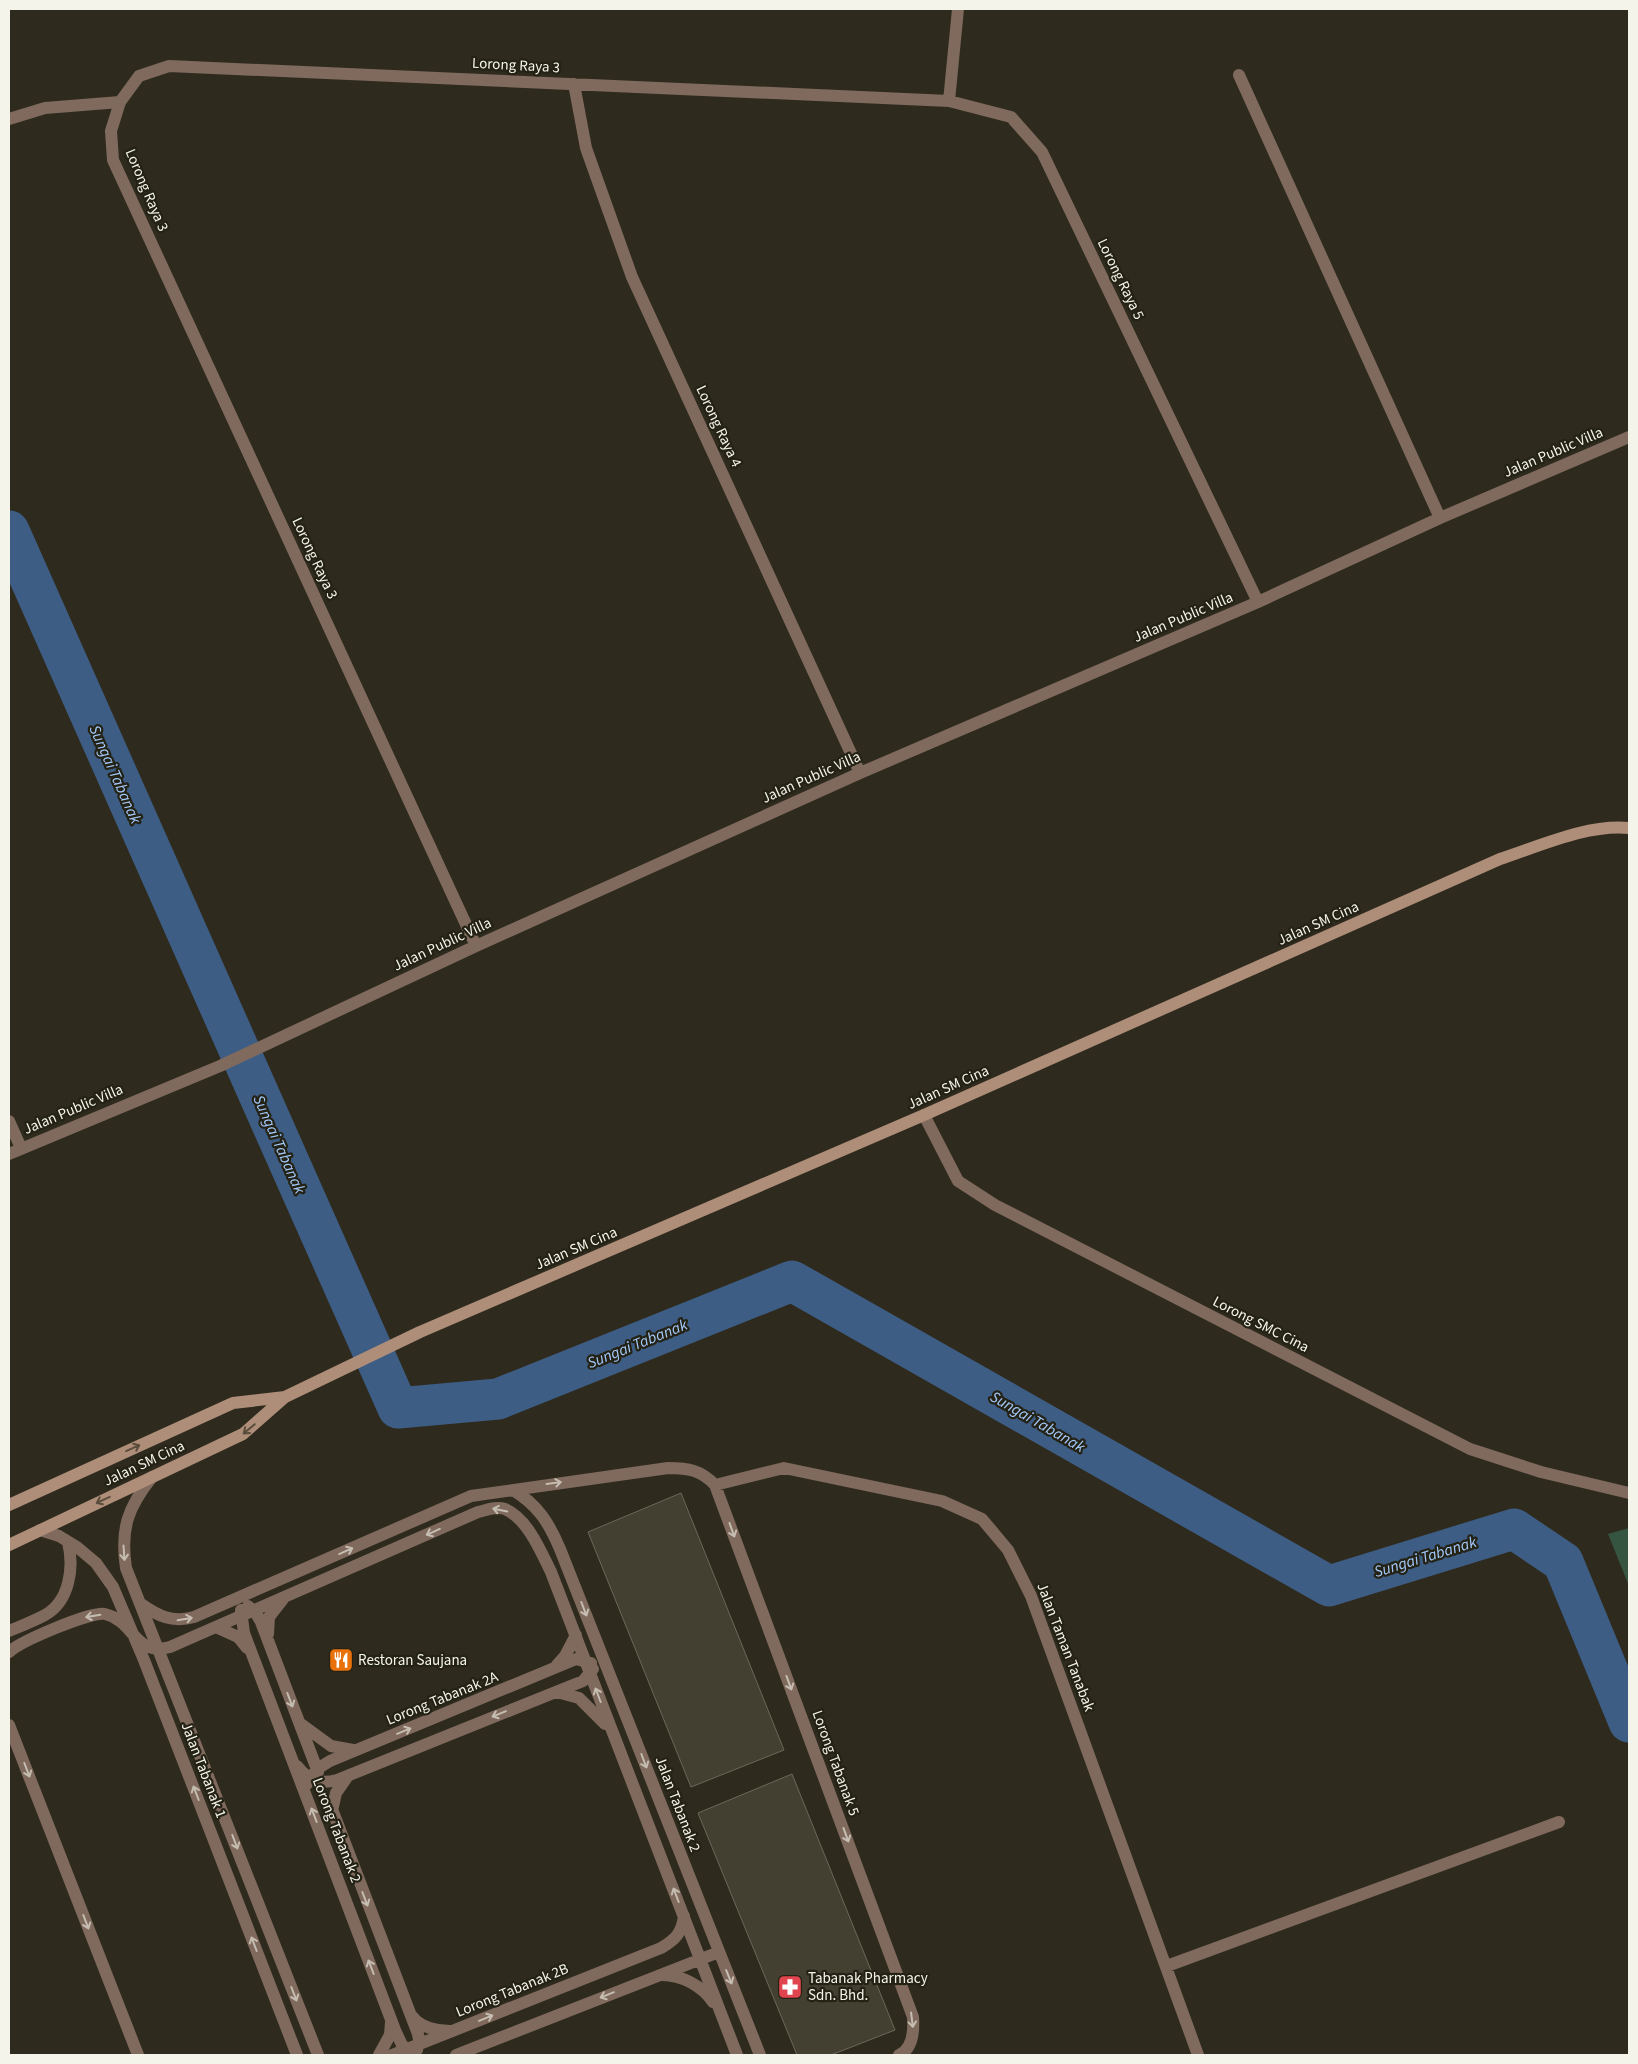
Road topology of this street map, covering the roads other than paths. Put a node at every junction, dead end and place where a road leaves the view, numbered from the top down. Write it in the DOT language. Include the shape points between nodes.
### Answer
graph roads {
  1 [pos="958,9"];
  2 [pos="1239,75"];
  3 [pos="574,84"];
  4 [pos="949,101"];
  5 [pos="120,102"];
  6 [pos="9,119"];
  7 [pos="1629,437"];
  8 [pos="1440,518"];
  9 [pos="1258,602"];
  10 [pos="860,773"];
  11 [pos="1629,828"];
  12 [pos="476,946"];
  13 [pos="924,1115"];
  14 [pos="9,1120"];
  15 [pos="21,1148"];
  16 [pos="9,1154"];
  17 [pos="285,1397"];
  18 [pos="152,1477"];
  19 [pos="715,1484"];
  20 [pos="513,1490"];
  21 [pos="1629,1493"];
  22 [pos="9,1504"];
  23 [pos="40,1530"];
  24 [pos="68,1542"];
  25 [pos="9,1545"];
  26 [pos="287,1596"];
  27 [pos="141,1604"];
  28 [pos="242,1608"];
  29 [pos="216,1627"];
  30 [pos="9,1631"];
  31 [pos="576,1635"];
  32 [pos="134,1636"];
  33 [pos="194,1636"];
  34 [pos="598,1645"];
  35 [pos="160,1650"];
  36 [pos="9,1652"];
  37 [pos="273,1654"];
  38 [pos="255,1660"];
  39 [pos="590,1666"];
  40 [pos="537,1676"];
  41 [pos="172,1680"];
  42 [pos="613,1683"];
  43 [pos="545,1696"];
  44 [pos="298,1721"];
  45 [pos="9,1725"];
  46 [pos="614,1738"];
  47 [pos="358,1749"];
  48 [pos="294,1763"];
  49 [pos="315,1773"];
  50 [pos="349,1775"];
  51 [pos="306,1794"];
  52 [pos="1559,1822"];
  53 [pos="684,1916"];
  54 [pos="709,1927"];
  55 [pos="691,1935"];
  56 [pos="661,1948"];
  57 [pos="719,1952"];
  58 [pos="701,1960"];
  59 [pos="1167,1966"];
  60 [pos="653,1977"];
  61 [pos="405,2005"];
  62 [pos="389,2012"];
  63 [pos="722,2015"];
  64 [pos="453,2031"];
  65 [pos="316,2050"];
  66 [pos="413,2051"];
  67 [pos="138,2055"];
  68 [pos="297,2055"];
  69 [pos="322,2055"];
  70 [pos="379,2055"];
  71 [pos="392,2055"];
  72 [pos="456,2055"];
  73 [pos="737,2055"];
  74 [pos="760,2055"];
  75 [pos="902,2055"];
  76 [pos="1198,2055"];
  1 -- 4 [label="street"];
  2 -- 8 [label="street"];
  3 -- 4 [label="street, Lorong Raya 3"];
  3 -- 5 [label="street, Lorong Raya 3" via="169,66 139,76"];
  3 -- 10 [label="street, Lorong Raya 4" via="586,148 632,277"];
  4 -- 9 [label="street, Lorong Raya 5" via="1011,117 1042,152"];
  5 -- 6 [label="street" via="45,108"];
  5 -- 12 [label="street, Lorong Raya 3" via="111,131 114,160"];
  7 -- 8 [label="street, Jalan Public Villa"];
  8 -- 9 [label="street, Jalan Public Villa"];
  9 -- 10 [label="street, Jalan Public Villa"];
  10 -- 12 [label="street, Jalan Public Villa"];
  11 -- 13 [label="street, Jalan SM Cina" via="1603,828 1500,859"];
  12 -- 15 [label="street, Jalan Public Villa" via="220,1066"];
  13 -- 17 [label="street, Jalan SM Cina" via="420,1332"];
  13 -- 21 [label="street, Lorong SMC Cina" via="958,1181 995,1205 1470,1449 1541,1472"];
  14 -- 15 [label="street"];
  15 -- 16 [label="street, Jalan Public Villa"];
  17 -- 18 [label="street, Jalan SM Cina, one-way" via="243,1434"];
  22 -- 17 [label="street, Jalan SM Cina, one-way" via="233,1403"];
  18 -- 23 [label="street, Jalan SM Cina, one-way"];
  18 -- 27 [label="street, Jalan Tabanak 1, one-way" via="129,1511 124,1530 126,1568"];
  20 -- 19 [label="street, one-way" via="668,1468 688,1468 705,1474"];
  19 -- 59 [label="street, Jalan Taman Tanabak" via="784,1468 942,1500 982,1519 1008,1550 1031,1596"];
  19 -- 75 [label="street, Lorong Tabanak 5, one-way" via="913,2017 912,2039"];
  28 -- 20 [label="street, one-way" via="251,1592 472,1496"];
  20 -- 34 [label="street, Jalan Tabanak 2, one-way" via="536,1506 546,1519"];
  23 -- 24 [label="street, Jalan Tabanak 1"];
  23 -- 25 [label="street, Jalan SM Cina"];
  24 -- 30 [label="street" via="71,1570 59,1604 46,1615"];
  24 -- 32 [label="street, Jalan Tabanak 1" via="96,1564 114,1587"];
  26 -- 28 [label="street"];
  31 -- 26 [label="street, one-way" via="551,1572 529,1532 505,1509 493,1508"];
  26 -- 37 [label="street" via="275,1607 267,1627"];
  27 -- 28 [label="street, one-way" via="162,1618 183,1620"];
  27 -- 35 [label="street, Jalan Tabanak 1"];
  28 -- 29 [label="street"];
  28 -- 37 [label="street" via="261,1622"];
  28 -- 38 [label="street" via="244,1633"];
  29 -- 33 [label="street"];
  29 -- 38 [label="street" via="238,1637"];
  31 -- 39 [label="street"];
  31 -- 40 [label="street" via="562,1660"];
  32 -- 35 [label="street" via="149,1649"];
  32 -- 36 [label="street, one-way" via="121,1622 104,1614 77,1620 19,1644"];
  68 -- 32 [label="street, Jalan Tabanak 1, one-way"];
  33 -- 35 [label="street"];
  33 -- 41 [label="street" via="174,1656"];
  34 -- 39 [label="street"];
  34 -- 42 [label="street, Jalan Tabanak 2"];
  35 -- 41 [label="street, Jalan Tabanak 1"];
  37 -- 44 [label="street, Lorong Tabanak 2, one-way"];
  38 -- 48 [label="street, Lorong Tabanak 2"];
  39 -- 40 [label="street" via="576,1659"];
  39 -- 42 [label="street"];
  39 -- 43 [label="street" via="583,1681"];
  46 -- 39 [label="street, one-way"];
  47 -- 40 [label="street, Lorong Tabanak 2A, one-way"];
  41 -- 65 [label="street, Jalan Tabanak 1, one-way"];
  42 -- 54 [label="street, Jalan Tabanak 2, one-way"];
  43 -- 46 [label="street" via="560,1692 579,1698 599,1716"];
  43 -- 50 [label="street, one-way"];
  44 -- 47 [label="street" via="331,1746"];
  44 -- 49 [label="street, Lorong Tabanak 2"];
  45 -- 67 [label="street, one-way"];
  53 -- 46 [label="street, one-way"];
  47 -- 49 [label="street, Lorong Tabanak 2A" via="330,1761"];
  48 -- 49 [label="street"];
  48 -- 51 [label="street, Lorong Tabanak 2"];
  49 -- 50 [label="street" via="327,1782"];
  49 -- 51 [label="street"];
  50 -- 61 [label="street, Lorong Tabanak 2, one-way" via="336,1793 331,1808"];
  62 -- 51 [label="street, Lorong Tabanak 2, one-way"];
  52 -- 59 [label="street"];
  53 -- 55 [label="street"];
  53 -- 56 [label="street" via="680,1934"];
  54 -- 55 [label="street"];
  54 -- 57 [label="street, Jalan Tabanak 2"];
  55 -- 56 [label="street"];
  55 -- 58 [label="street"];
  64 -- 56 [label="street, Lorong Tabanak 2B, one-way"];
  57 -- 58 [label="street"];
  57 -- 74 [label="street, Jalan Tabanak 2, one-way"];
  58 -- 60 [label="street"];
  58 -- 63 [label="street"];
  59 -- 76 [label="street, Jalan Taman Tanabak"];
  60 -- 63 [label="street" via="664,1974 690,1982 706,1994"];
  60 -- 72 [label="street, one-way"];
  61 -- 64 [label="street" via="422,2026"];
  61 -- 66 [label="street" via="418,2034"];
  62 -- 66 [label="street, Lorong Tabanak 2" via="398,2037"];
  62 -- 70 [label="street" via="390,2036"];
  63 -- 73 [label="street"];
  64 -- 66 [label="street, Lorong Tabanak 2B"];
  65 -- 69 [label="street, Jalan Tabanak 1"];
  66 -- 71 [label="street, Lorong Tabanak 2B"];
}
